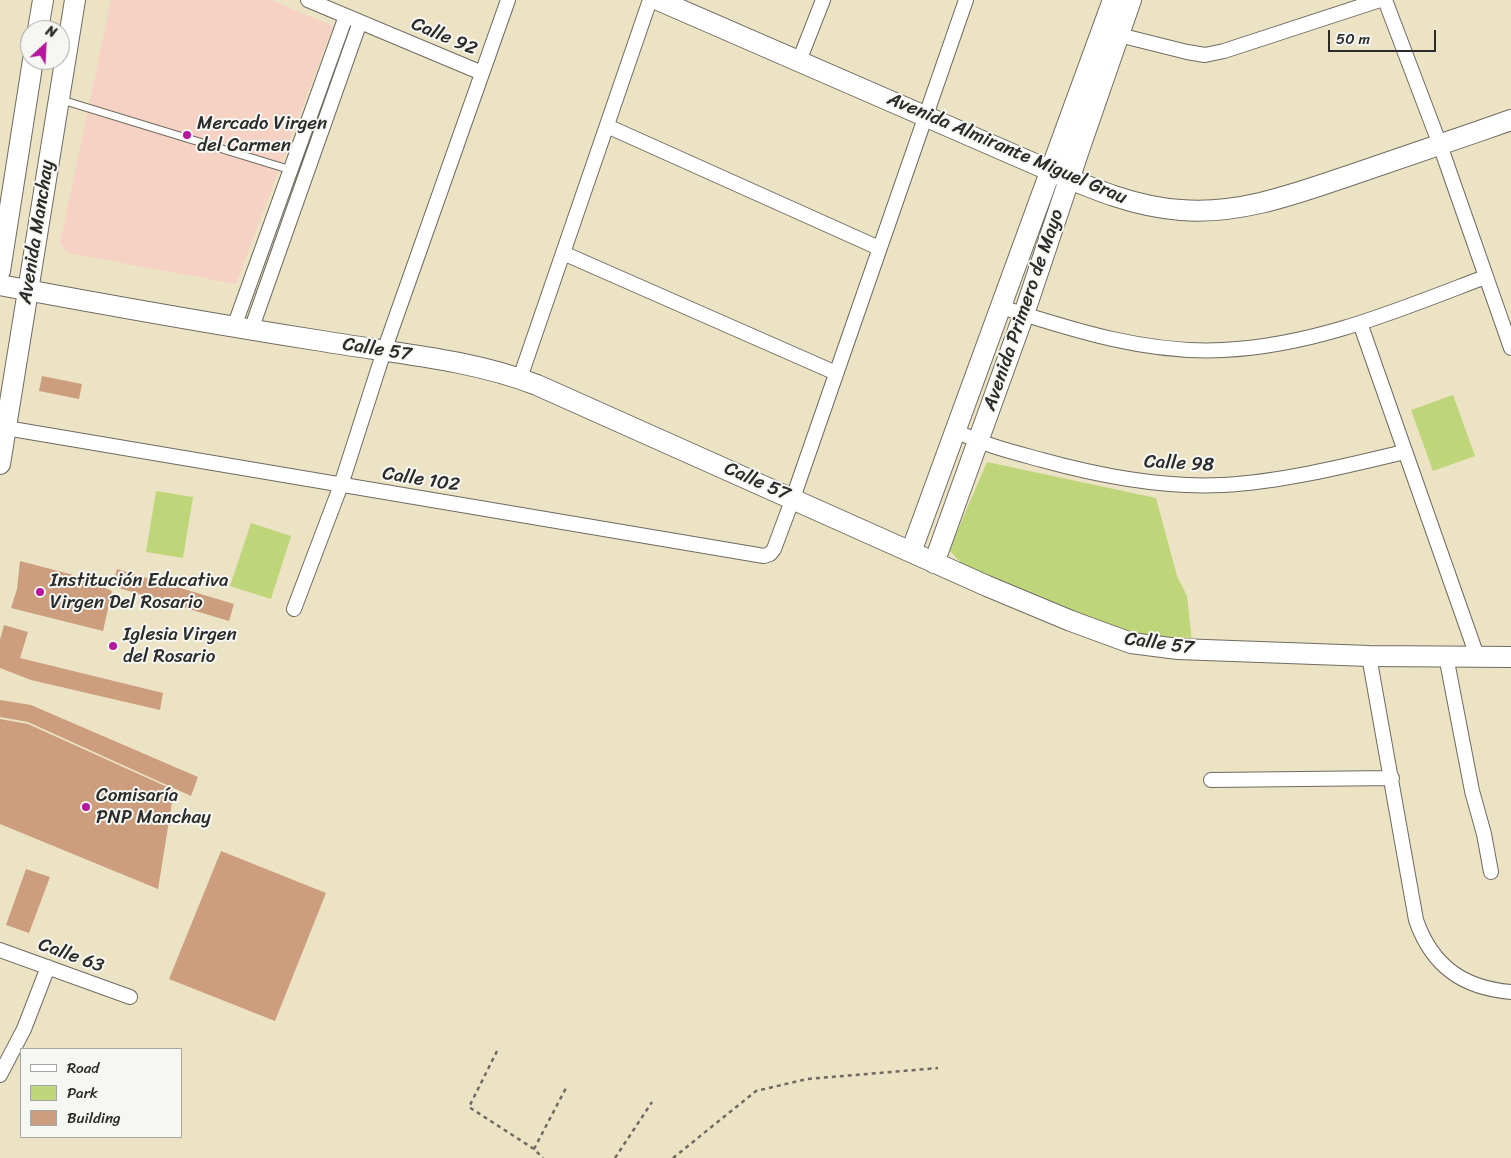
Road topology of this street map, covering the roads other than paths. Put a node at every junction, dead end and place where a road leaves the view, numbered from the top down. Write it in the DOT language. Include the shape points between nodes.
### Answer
graph roads {
  1 [pos="42,0"];
  2 [pos="75,0"];
  3 [pos="308,0"];
  4 [pos="508,0"];
  5 [pos="650,0"];
  6 [pos="658,0"];
  7 [pos="823,0"];
  8 [pos="966,0"];
  9 [pos="1113,0"];
  10 [pos="1131,0"];
  11 [pos="1380,0"];
  12 [pos="1385,0"];
  13 [pos="346,16"];
  14 [pos="39,20"];
  15 [pos="360,22"];
  16 [pos="1119,35"];
  17 [pos="799,61"];
  18 [pos="31,70"];
  19 [pos="482,73"];
  20 [pos="59,99"];
  21 [pos="925,116"];
  22 [pos="1511,120"];
  23 [pos="607,126"];
  24 [pos="1440,145"];
  25 [pos="291,170"];
  26 [pos="1060,175"];
  27 [pos="879,248"];
  28 [pos="563,253"];
  29 [pos="0,271"];
  30 [pos="1485,277"];
  31 [pos="0,285"];
  32 [pos="27,290"];
  33 [pos="1001,307"];
  34 [pos="1024,314"];
  35 [pos="1360,323"];
  36 [pos="242,328"];
  37 [pos="1511,348"];
  38 [pos="384,352"];
  39 [pos="836,373"];
  40 [pos="520,378"];
  41 [pos="6,428"];
  42 [pos="956,431"];
  43 [pos="977,442"];
  44 [pos="1404,452"];
  45 [pos="0,464"];
  46 [pos="341,485"];
  47 [pos="793,498"];
  48 [pos="911,552"];
  49 [pos="934,563"];
  50 [pos="294,609"];
  51 [pos="1369,656"];
  52 [pos="1446,656"];
  53 [pos="1477,656"];
  54 [pos="1511,657"];
  55 [pos="1392,778"];
  56 [pos="1211,780"];
  57 [pos="1491,872"];
  58 [pos="0,950"];
  59 [pos="48,967"];
  60 [pos="1511,992"];
  61 [pos="130,997"];
  62 [pos="0,1075"];
  1 -- 14 [label="street"];
  2 -- 20 [label="street, Avenida Manchay"];
  3 -- 13 [label="street, Calle 92"];
  4 -- 19 [label="street"];
  5 -- 23 [label="street"];
  6 -- 17 [label="street, Avenida Almirante Miguel Grau"];
  7 -- 17 [label="street"];
  8 -- 21 [label="street, Calle 102"];
  9 -- 26 [label="street, Avenida Primero de Mayo"];
  10 -- 16 [label="street, Avenida Primero de Mayo"];
  11 -- 16 [label="street" via="1224,52 1187,52"];
  12 -- 24 [label="street"];
  13 -- 15 [label="street, Calle 92"];
  13 -- 25 [label="street"];
  15 -- 19 [label="street, Calle 92"];
  15 -- 36 [label="street"];
  16 -- 26 [label="street, Avenida Primero de Mayo"];
  17 -- 21 [label="street, Avenida Almirante Miguel Grau"];
  18 -- 29 [label="street, Avenida Manchay"];
  19 -- 38 [label="street"];
  20 -- 25 [label="lane"];
  20 -- 32 [label="street, Avenida Manchay"];
  21 -- 26 [label="street, Avenida Almirante Miguel Grau"];
  21 -- 27 [label="street, Calle 102"];
  22 -- 24 [label="street, Avenida Almirante Miguel Grau"];
  23 -- 27 [label="street"];
  23 -- 28 [label="street"];
  24 -- 26 [label="street, Avenida Almirante Miguel Grau" via="1272,201 1221,210 1160,208 1112,196"];
  24 -- 30 [label="street"];
  25 -- 36 [label="street"];
  26 -- 33 [label="street, Avenida Primero de Mayo"];
  26 -- 34 [label="street, Avenida Primero de Mayo"];
  27 -- 39 [label="street, Calle 102"];
  28 -- 39 [label="street"];
  28 -- 40 [label="street"];
  30 -- 35 [label="street"];
  30 -- 37 [label="street"];
  31 -- 32 [label="street, Calle 57"];
  32 -- 36 [label="street, Calle 57"];
  32 -- 41 [label="street, Avenida Manchay"];
  33 -- 34 [label="street"];
  33 -- 42 [label="street, Avenida Primero de Mayo"];
  34 -- 35 [label="street" via="1091,335 1198,350 1272,344 1313,337"];
  34 -- 43 [label="street, Avenida Primero de Mayo"];
  35 -- 44 [label="street"];
  36 -- 38 [label="street, Calle 57"];
  38 -- 40 [label="street, Calle 57" via="478,366"];
  38 -- 46 [label="street"];
  39 -- 47 [label="street, Calle 102"];
  40 -- 47 [label="street, Calle 57"];
  41 -- 45 [label="street, Avenida Manchay"];
  41 -- 46 [label="street, Calle 102"];
  42 -- 43 [label="street, Calle 98"];
  42 -- 48 [label="street, Avenida Primero de Mayo"];
  43 -- 44 [label="street, Calle 98" via="1102,475 1195,485 1266,481"];
  43 -- 49 [label="street, Avenida Primero de Mayo"];
  44 -- 53 [label="street"];
  46 -- 47 [label="street, Calle 102" via="764,556 774,549"];
  46 -- 50 [label="street"];
  47 -- 48 [label="street, Calle 57"];
  48 -- 49 [label="street, Calle 57"];
  49 -- 51 [label="street, Calle 57" via="1071,621 1136,644 1178,649"];
  51 -- 52 [label="street, Calle 57"];
  51 -- 55 [label="street"];
  52 -- 53 [label="street, Calle 57"];
  52 -- 57 [label="street"];
  53 -- 54 [label="street, Calle 57"];
  55 -- 56 [label="street"];
  55 -- 60 [label="street" via="1416,920 1426,944 1441,963 1460,978 1481,988"];
  58 -- 59 [label="street, Calle 63"];
  59 -- 61 [label="street, Calle 63"];
  59 -- 62 [label="street" via="24,1029"];
}
